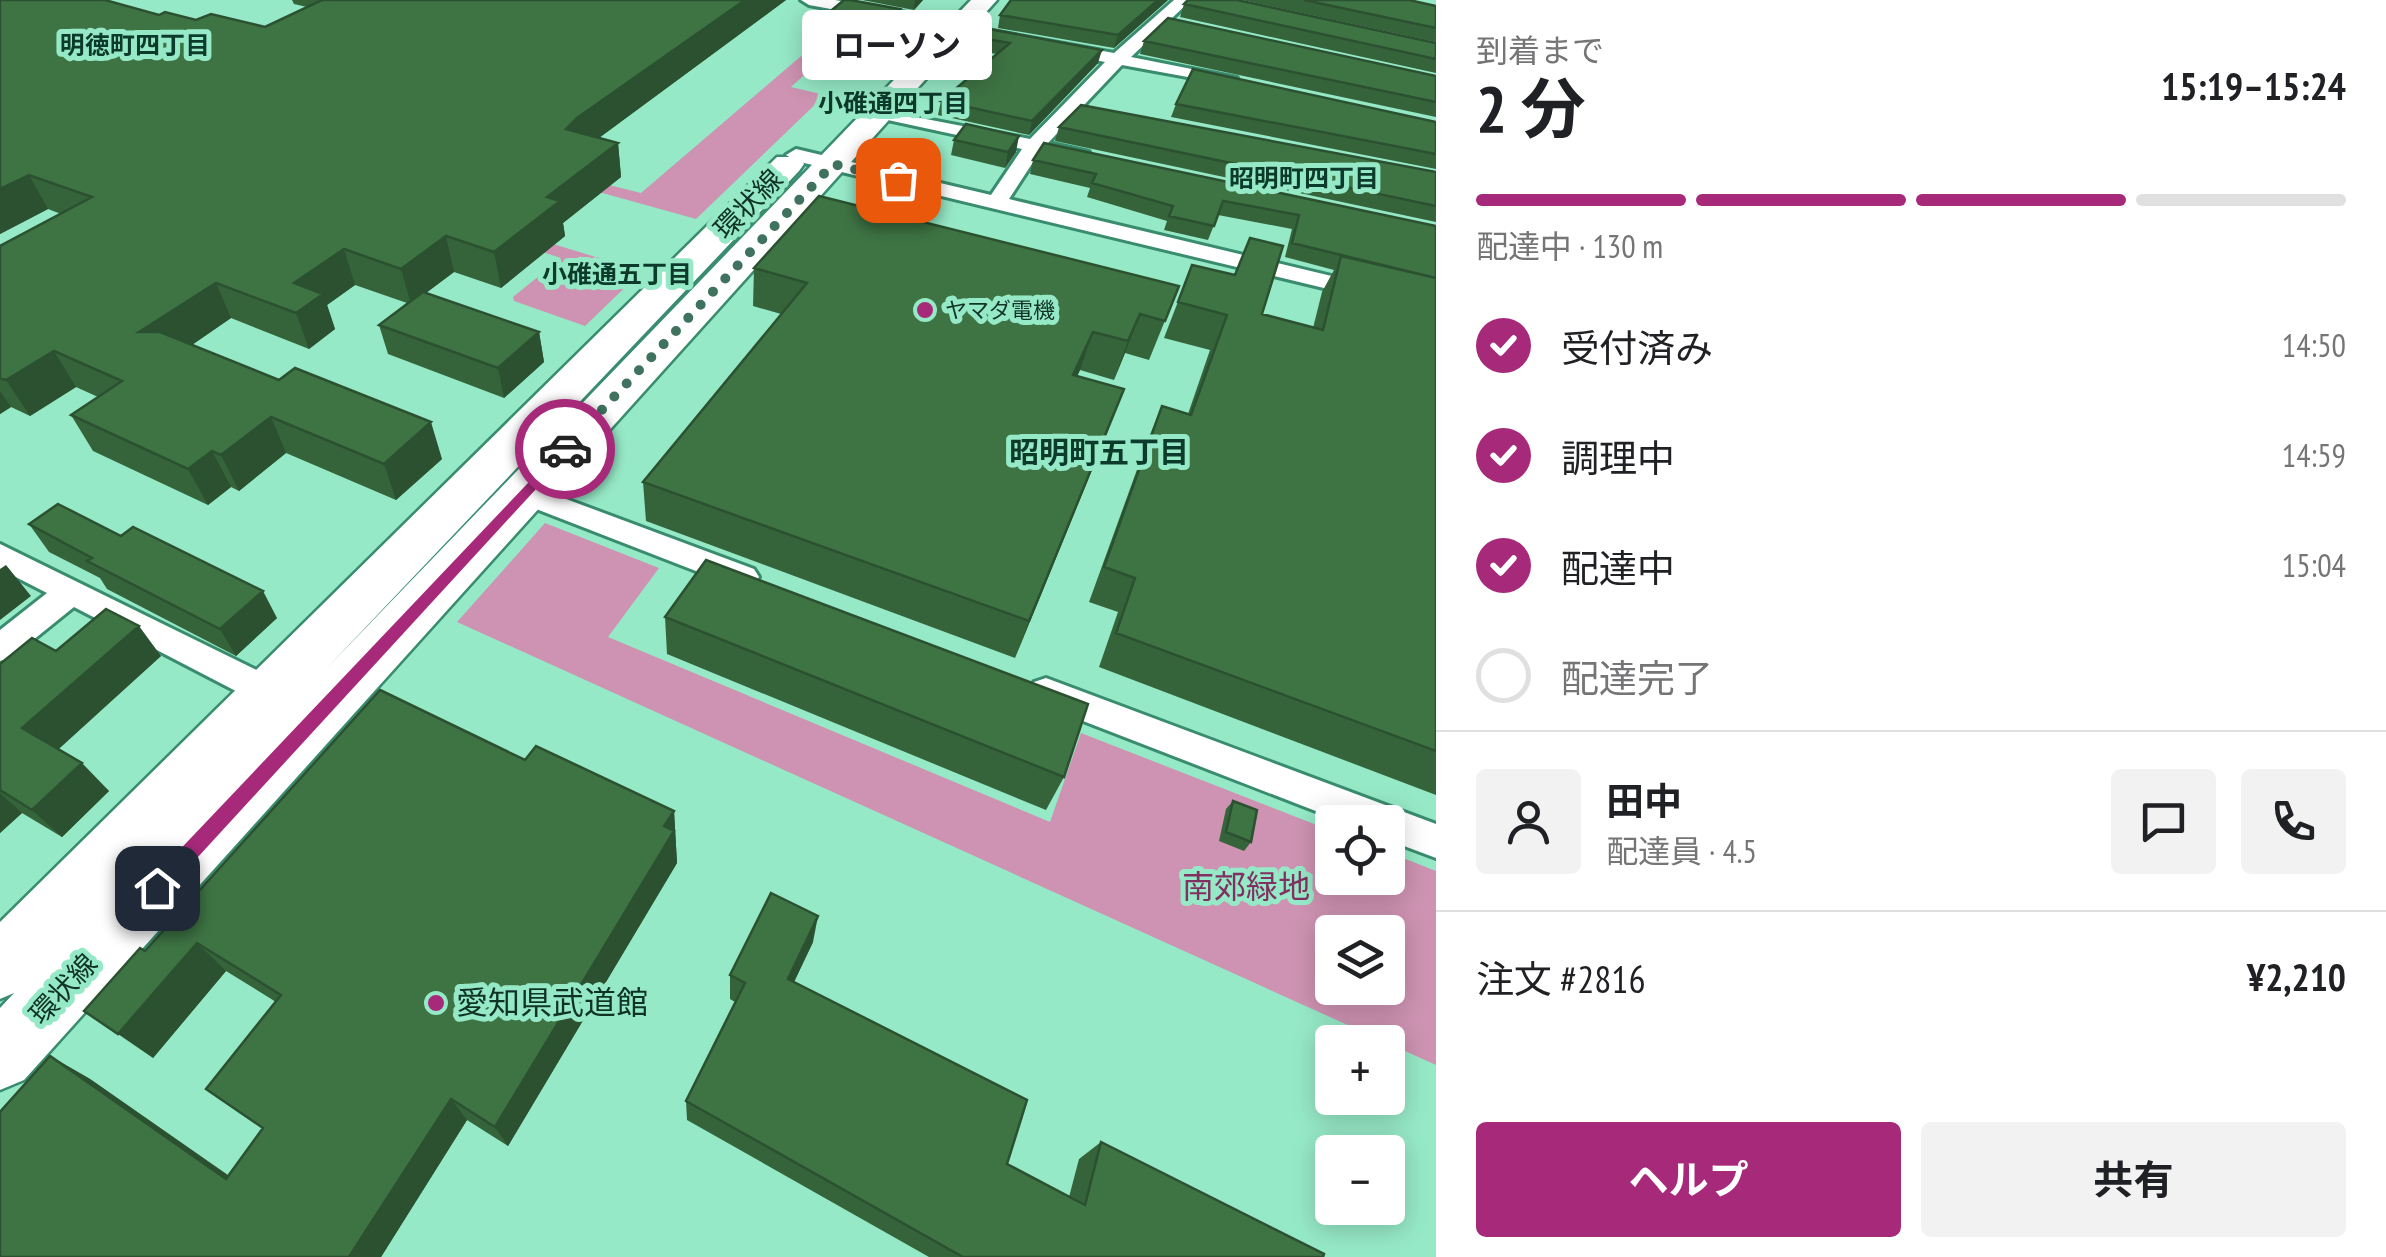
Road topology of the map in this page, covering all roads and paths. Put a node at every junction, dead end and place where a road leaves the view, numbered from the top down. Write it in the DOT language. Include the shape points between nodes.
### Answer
graph roads {
  1 [pos="809,0"];
  2 [pos="1184,0"];
  3 [pos="956,13"];
  4 [pos="1119,58"];
  5 [pos="1250,86"];
  6 [pos="882,112"];
  7 [pos="1034,146"];
  8 [pos="814,160"];
  9 [pos="1111,162"];
  10 [pos="996,203"];
  11 [pos="1436,308"];
  12 [pos="523,494"];
  13 [pos="0,555"];
  14 [pos="765,586"];
  15 [pos="72,591"];
  16 [pos="0,648"];
  17 [pos="1007,678"];
  18 [pos="269,692"];
  19 [pos="1436,841"];
  20 [pos="0,967"];
  21 [pos="0,1056"];
  1 -- 3 [label="street"];
  2 -- 4 [label="street" via="1169,23"];
  3 -- 4 [label="street"];
  3 -- 6 [label="main road, 環状線"];
  3 -- 8 [label="main road, 環状線"];
  4 -- 5 [label="street"];
  4 -- 7 [label="street" via="1081,109"];
  6 -- 7 [label="street"];
  6 -- 8 [label="main road, 環状線"];
  7 -- 9 [label="street"];
  7 -- 10 [label="street"];
  8 -- 10 [label="street"];
  8 -- 12 [label="main road, 環状線"];
  8 -- 18 [label="main road, 環状線"];
  10 -- 11 [label="street"];
  12 -- 14 [label="street"];
  12 -- 21 [label="main road, 環状線"];
  13 -- 15 [label="street"];
  15 -- 16 [label="street"];
  15 -- 18 [label="street"];
  17 -- 19 [label="street"];
  18 -- 20 [label="main road, 環状線"];
}
